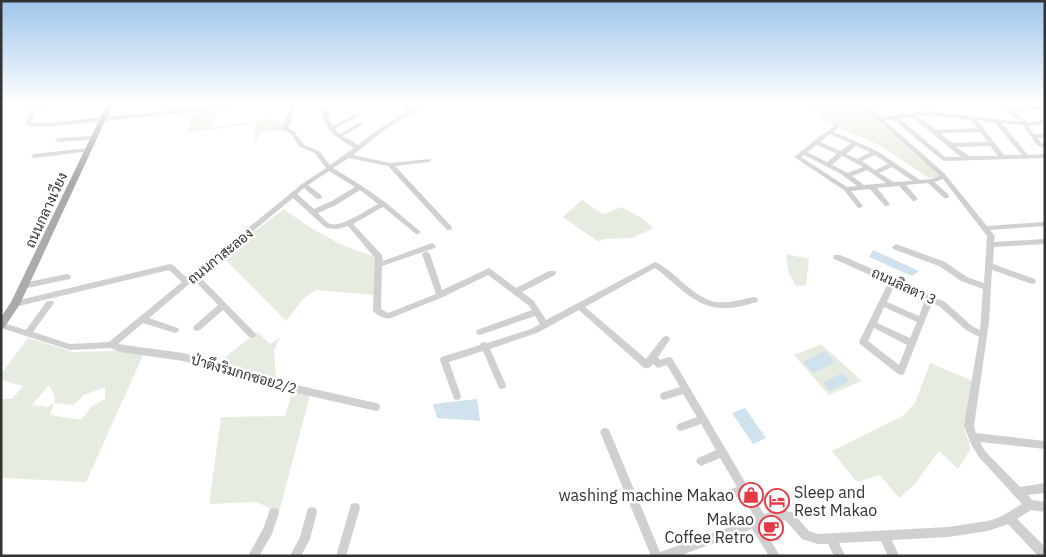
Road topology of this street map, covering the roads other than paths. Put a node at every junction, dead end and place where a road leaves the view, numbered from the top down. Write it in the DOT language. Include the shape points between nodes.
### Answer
graph roads {
  1 [pos="97,130"];
  2 [pos="287,130"];
  3 [pos="332,130"];
  4 [pos="350,130"];
  5 [pos="381,130"];
  6 [pos="832,130"];
  7 [pos="893,130"];
  8 [pos="909,130"];
  9 [pos="932,130"];
  10 [pos="982,130"];
  11 [pos="1004,130"];
  12 [pos="1028,130"];
  13 [pos="830,132"];
  14 [pos="934,132"];
  15 [pos="340,136"];
  16 [pos="1032,136"];
  17 [pos="1045,136"];
  18 [pos="93,138"];
  19 [pos="58,140"];
  20 [pos="816,142"];
  21 [pos="855,143"];
  22 [pos="992,144"];
  23 [pos="950,145"];
  24 [pos="358,148"];
  25 [pos="1045,148"];
  26 [pos="88,150"];
  27 [pos="803,152"];
  28 [pos="875,152"];
  29 [pos="841,154"];
  30 [pos="34,156"];
  31 [pos="348,156"];
  32 [pos="1045,156"];
  33 [pos="1027,157"];
  34 [pos="967,158"];
  35 [pos="1003,158"];
  36 [pos="430,160"];
  37 [pos="857,161"];
  38 [pos="893,164"];
  39 [pos="390,165"];
  40 [pos="830,166"];
  41 [pos="866,168"];
  42 [pos="330,169"];
  43 [pos="820,172"];
  44 [pos="874,173"];
  45 [pos="847,176"];
  46 [pos="944,177"];
  47 [pos="930,181"];
  48 [pos="919,182"];
  49 [pos="892,184"];
  50 [pos="901,184"];
  51 [pos="304,185"];
  52 [pos="360,187"];
  53 [pos="872,187"];
  54 [pos="864,188"];
  55 [pos="846,190"];
  56 [pos="293,194"];
  57 [pos="946,196"];
  58 [pos="319,197"];
  59 [pos="915,199"];
  60 [pos="383,204"];
  61 [pos="887,204"];
  62 [pos="860,206"];
  63 [pos="314,212"];
  64 [pos="349,223"];
  65 [pos="1045,224"];
  66 [pos="449,228"];
  67 [pos="987,228"];
  68 [pos="418,232"];
  69 [pos="1045,241"];
  70 [pos="992,245"];
  71 [pos="432,246"];
  72 [pos="896,247"];
  73 [pos="426,254"];
  74 [pos="837,257"];
  75 [pos="378,265"];
  76 [pos="990,266"];
  77 [pos="552,273"];
  78 [pos="195,276"];
  79 [pos="68,277"];
  80 [pos="893,281"];
  81 [pos="1032,281"];
  82 [pos="187,282"];
  83 [pos="23,286"];
  84 [pos="988,288"];
  85 [pos="517,291"];
  86 [pos="440,295"];
  87 [pos="930,298"];
  88 [pos="754,300"];
  89 [pos="50,303"];
  90 [pos="882,303"];
  91 [pos="15,304"];
  92 [pos="223,305"];
  93 [pos="580,306"];
  94 [pos="536,312"];
  95 [pos="142,319"];
  96 [pos="921,320"];
  97 [pos="872,324"];
  98 [pos="1,325"];
  99 [pos="545,326"];
  100 [pos="197,328"];
  101 [pos="174,330"];
  102 [pos="480,332"];
  103 [pos="983,333"];
  104 [pos="27,334"];
  105 [pos="252,335"];
  106 [pos="666,339"];
  107 [pos="912,343"];
  108 [pos="111,345"];
  109 [pos="484,345"];
  110 [pos="654,359"];
  111 [pos="502,385"];
  112 [pos="686,389"];
  113 [pos="457,396"];
  114 [pos="664,396"];
  115 [pos="376,407"];
  116 [pos="704,420"];
  117 [pos="681,427"];
  118 [pos="605,432"];
  119 [pos="974,437"];
  120 [pos="1045,445"];
  121 [pos="723,452"];
  122 [pos="701,460"];
  123 [pos="1045,488"];
  124 [pos="744,489"];
  125 [pos="1018,492"];
  126 [pos="721,498"];
  127 [pos="1030,505"];
  128 [pos="1045,507"];
  129 [pos="354,508"];
  130 [pos="312,512"];
  131 [pos="274,513"];
  132 [pos="1009,518"];
  133 [pos="758,521"];
  134 [pos="884,536"];
  135 [pos="831,539"];
  136 [pos="1045,555"];
  137 [pos="253,556"];
  138 [pos="295,556"];
  139 [pos="341,556"];
  140 [pos="656,556"];
  141 [pos="663,556"];
  142 [pos="775,556"];
  143 [pos="840,556"];
  144 [pos="894,556"];
  1 -- 18 [label="main road, ถนนกลางเวียง"];
  2 -- 42 [label="street" via="302,146 317,152"];
  3 -- 15 [label="street"];
  4 -- 15 [label="street"];
  5 -- 24 [label="street, ถนนกาสะลอง"];
  6 -- 13 [label="street"];
  7 -- 46 [label="street"];
  8 -- 34 [label="street" via="941,158"];
  9 -- 14 [label="street"];
  10 -- 14 [label="street"];
  10 -- 22 [label="street"];
  11 -- 33 [label="street"];
  12 -- 16 [label="street"];
  13 -- 20 [label="street"];
  13 -- 21 [label="street"];
  14 -- 23 [label="street"];
  15 -- 24 [label="street"];
  16 -- 17 [label="street"];
  16 -- 25 [label="street"];
  18 -- 19 [label="street"];
  18 -- 26 [label="main road, ถนนกลางเวียง"];
  20 -- 27 [label="street"];
  20 -- 29 [label="street"];
  21 -- 28 [label="street"];
  21 -- 29 [label="street"];
  22 -- 23 [label="street"];
  22 -- 35 [label="street"];
  23 -- 34 [label="street"];
  24 -- 31 [label="street, ถนนกาสะลอง"];
  26 -- 30 [label="street"];
  26 -- 83 [label="main road, ถนนกลางเวียง"];
  27 -- 40 [label="street"];
  27 -- 43 [label="street" via="797,157"];
  28 -- 37 [label="street"];
  28 -- 38 [label="street"];
  29 -- 37 [label="street"];
  29 -- 40 [label="street"];
  31 -- 39 [label="street"];
  31 -- 42 [label="street, ถนนกาสะลอง"];
  32 -- 33 [label="street"];
  33 -- 35 [label="street"];
  34 -- 35 [label="street"];
  36 -- 39 [label="street"];
  37 -- 41 [label="street"];
  38 -- 44 [label="street"];
  38 -- 48 [label="street"];
  39 -- 66 [label="street"];
  40 -- 43 [label="street"];
  40 -- 45 [label="street"];
  41 -- 44 [label="street"];
  41 -- 45 [label="street"];
  42 -- 51 [label="street, ถนนกาสะลอง"];
  42 -- 52 [label="street"];
  43 -- 55 [label="street"];
  44 -- 49 [label="street"];
  45 -- 54 [label="street"];
  46 -- 47 [label="street"];
  46 -- 67 [label="street"];
  47 -- 48 [label="street"];
  47 -- 57 [label="street"];
  48 -- 50 [label="street"];
  49 -- 50 [label="street"];
  49 -- 53 [label="street"];
  50 -- 59 [label="street"];
  51 -- 56 [label="street, ถนนกาสะลอง"];
  51 -- 58 [label="street"];
  52 -- 60 [label="street"];
  52 -- 63 [label="street"];
  53 -- 54 [label="street"];
  53 -- 61 [label="street"];
  54 -- 55 [label="street"];
  55 -- 62 [label="street"];
  56 -- 63 [label="street"];
  56 -- 78 [label="street, ถนนกาสะลอง"];
  60 -- 64 [label="street"];
  60 -- 68 [label="street"];
  63 -- 64 [label="street" via="328,226"];
  64 -- 75 [label="street" via="379,257"];
  65 -- 67 [label="street"];
  67 -- 70 [label="street"];
  69 -- 70 [label="street"];
  70 -- 76 [label="street"];
  71 -- 75 [label="street"];
  72 -- 84 [label="street" via="942,264 964,279"];
  73 -- 86 [label="street"];
  74 -- 80 [label="street, ถนนลิลตา 3"];
  75 -- 86 [label="street" via="377,311 388,316"];
  76 -- 81 [label="street"];
  76 -- 84 [label="street"];
  77 -- 85 [label="street"];
  78 -- 82 [label="street, ถนนกาสะลอง"];
  78 -- 92 [label="street"];
  79 -- 83 [label="street"];
  80 -- 87 [label="street, ถนนลิลตา 3"];
  80 -- 90 [label="street"];
  82 -- 91 [label="street" via="170,268"];
  82 -- 95 [label="street, ถนนกาสะลอง"];
  83 -- 91 [label="main road, ถนนกลางเวียง"];
  84 -- 103 [label="street"];
  85 -- 86 [label="street" via="489,271"];
  85 -- 94 [label="street"];
  87 -- 96 [label="street"];
  87 -- 103 [label="street, ถนนลิลตา 3"];
  88 -- 93 [label="street" via="712,305 655,265"];
  89 -- 104 [label="street"];
  90 -- 96 [label="street"];
  90 -- 97 [label="street"];
  91 -- 98 [label="main road, ถนนกลางเวียง"];
  92 -- 100 [label="street"];
  92 -- 105 [label="street"];
  93 -- 99 [label="street"];
  93 -- 106 [label="street" via="646,365"];
  94 -- 99 [label="street"];
  94 -- 102 [label="street"];
  95 -- 101 [label="street"];
  95 -- 108 [label="street, ถนนกาสะลอง"];
  96 -- 107 [label="street"];
  97 -- 107 [label="street"];
  97 -- 107 [label="street" via="863,342 901,371"];
  98 -- 104 [label="street"];
  99 -- 109 [label="street"];
  103 -- 119 [label="street" via="969,426"];
  104 -- 108 [label="street" via="70,347"];
  108 -- 115 [label="street, ป่าตึงริมกกซอย2/2" via="183,357"];
  109 -- 111 [label="street"];
  109 -- 113 [label="street" via="444,360"];
  110 -- 112 [label="street" via="658,364 669,361"];
  112 -- 114 [label="street"];
  112 -- 116 [label="street"];
  116 -- 117 [label="street"];
  116 -- 121 [label="street"];
  118 -- 140 [label="street"];
  119 -- 120 [label="street"];
  119 -- 125 [label="street" via="982,454"];
  121 -- 122 [label="street"];
  121 -- 124 [label="street"];
  123 -- 125 [label="street"];
  124 -- 126 [label="street"];
  124 -- 133 [label="street"];
  125 -- 127 [label="street"];
  127 -- 128 [label="street"];
  127 -- 132 [label="street"];
  129 -- 139 [label="street"];
  130 -- 138 [label="street" via="305,539"];
  131 -- 137 [label="street"];
  132 -- 134 [label="street" via="988,526 948,532"];
  132 -- 136 [label="street"];
  133 -- 135 [label="street" via="780,514 788,517 806,535 818,540"];
  133 -- 141 [label="street"];
  133 -- 142 [label="street"];
  134 -- 135 [label="street"];
  134 -- 144 [label="street"];
  135 -- 143 [label="street"];
}
